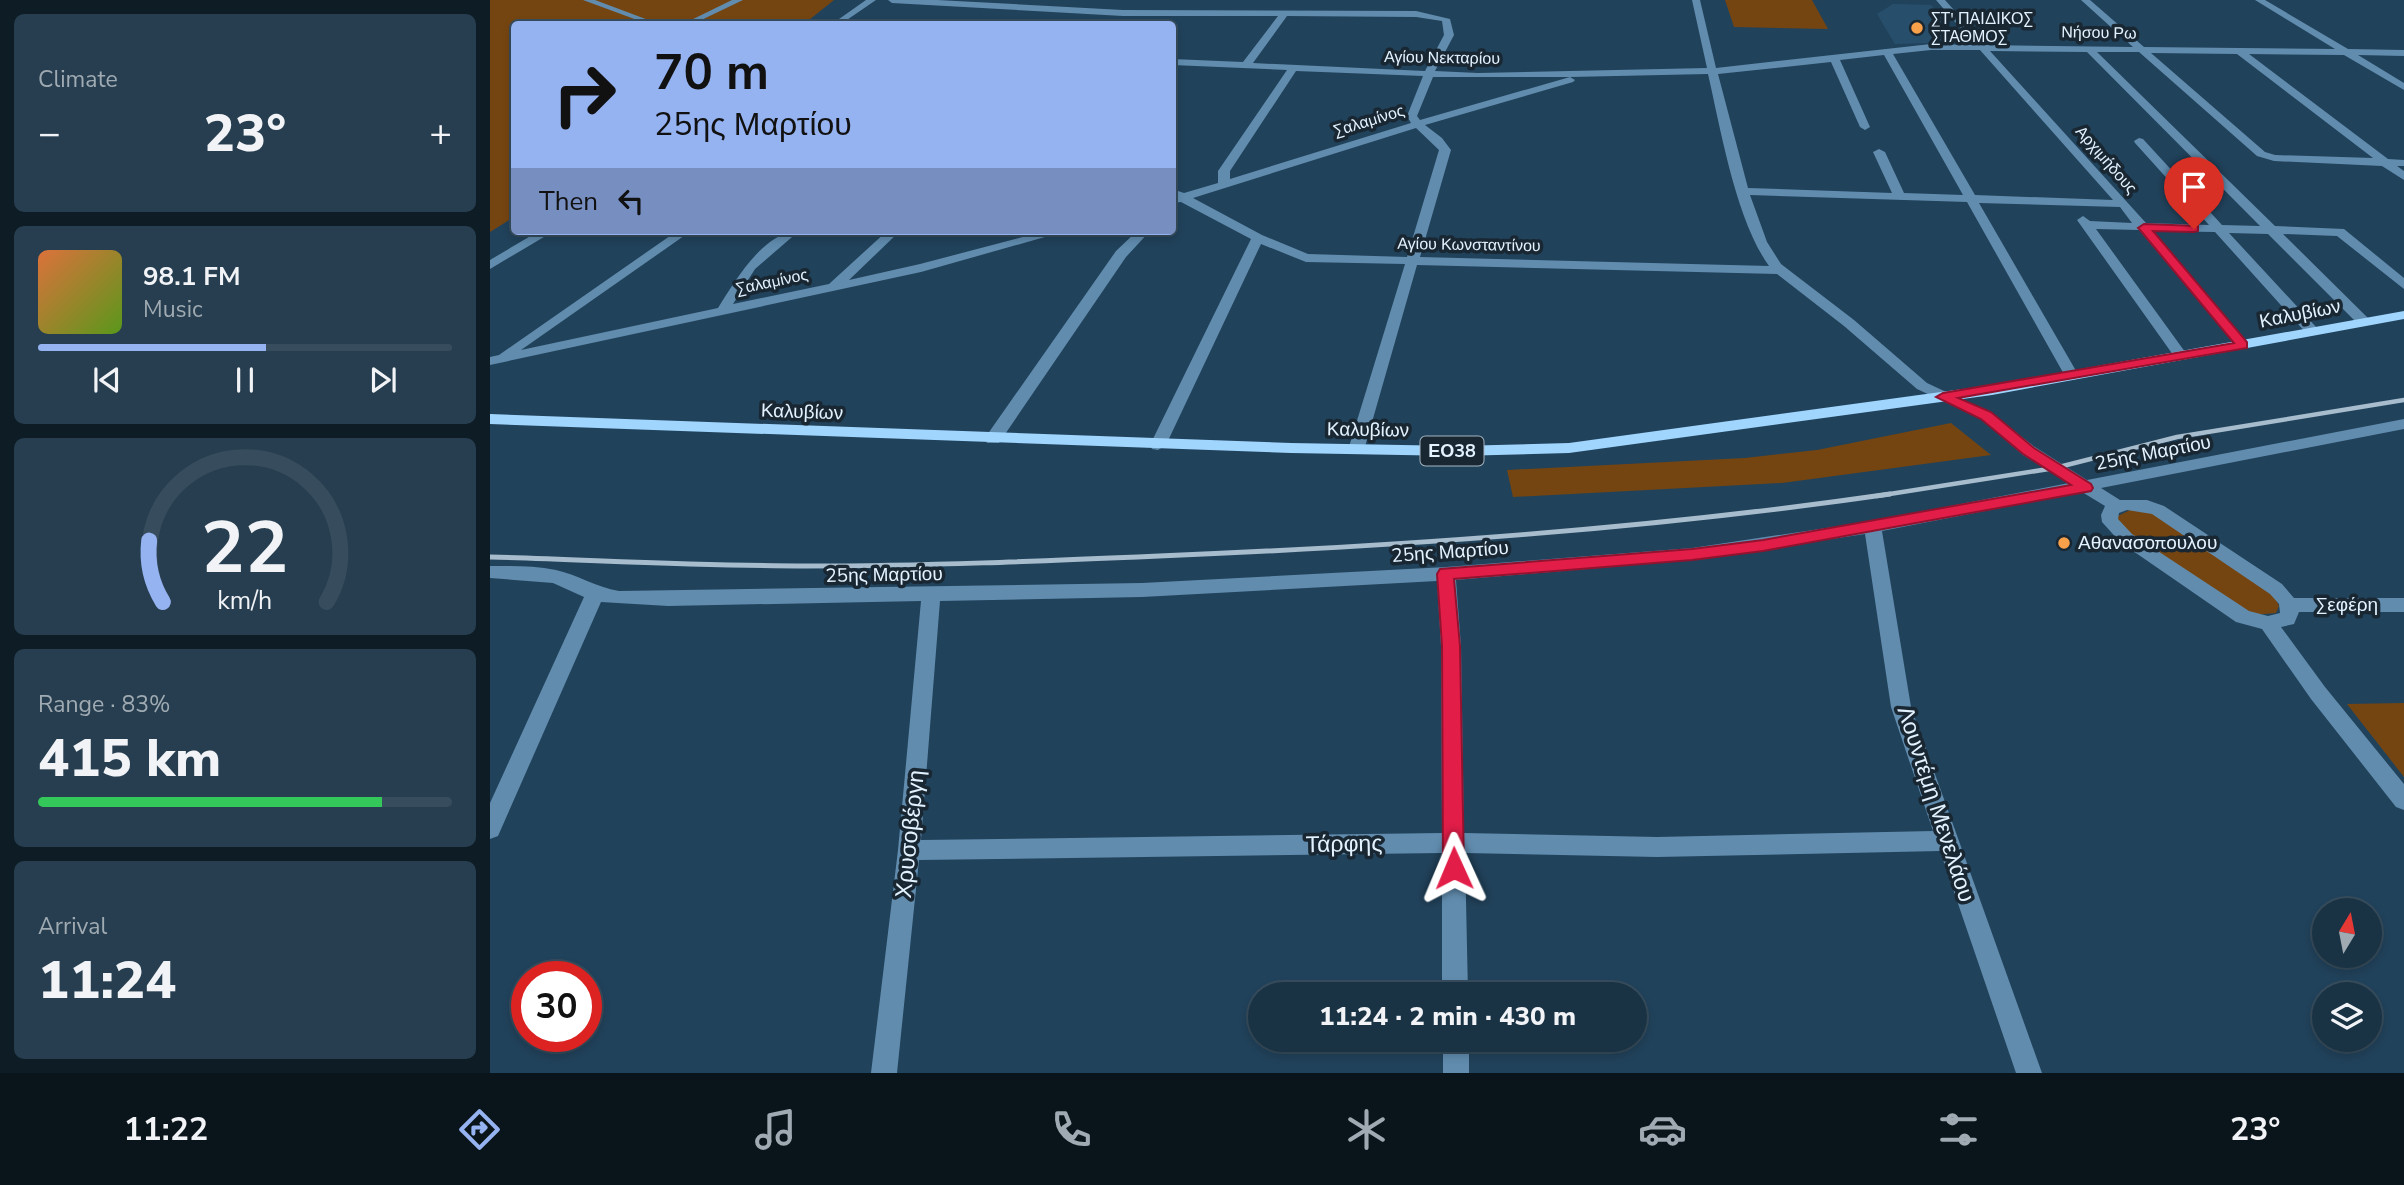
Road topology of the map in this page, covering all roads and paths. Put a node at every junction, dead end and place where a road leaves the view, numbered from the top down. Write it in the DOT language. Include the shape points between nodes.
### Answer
graph roads {
  1 [pos="587,0"];
  2 [pos="739,0"];
  3 [pos="872,0"];
  4 [pos="892,0"];
  5 [pos="1148,0"];
  6 [pos="1696,0"];
  7 [pos="1940,0"];
  8 [pos="2085,0"];
  9 [pos="2259,0"];
  10 [pos="1134,13"];
  11 [pos="1283,16"];
  12 [pos="646,21"];
  13 [pos="694,21"];
  14 [pos="840,21"];
  15 [pos="1126,21"];
  16 [pos="1983,47"];
  17 [pos="2088,48"];
  18 [pos="2140,49"];
  19 [pos="2238,50"];
  20 [pos="1887,52"];
  21 [pos="2346,52"];
  22 [pos="2404,53"];
  23 [pos="1835,59"];
  24 [pos="1176,62"];
  25 [pos="1246,65"];
  26 [pos="1294,67"];
  27 [pos="1710,72"];
  28 [pos="1429,75"];
  29 [pos="1575,75"];
  30 [pos="2404,87"];
  31 [pos="1416,124"];
  32 [pos="1865,127"];
  33 [pos="2139,141"];
  34 [pos="1879,152"];
  35 [pos="2385,162"];
  36 [pos="2404,163"];
  37 [pos="2404,177"];
  38 [pos="1224,184"];
  39 [pos="1744,191"];
  40 [pos="1900,198"];
  41 [pos="1180,199"];
  42 [pos="1972,200"];
  43 [pos="2071,203"];
  44 [pos="2123,204"];
  45 [pos="2086,225"];
  46 [pos="2144,228"];
  47 [pos="2220,229"];
  48 [pos="2272,231"];
  49 [pos="541,235"];
  50 [pos="679,235"];
  51 [pos="788,235"];
  52 [pos="890,235"];
  53 [pos="1044,235"];
  54 [pos="1140,235"];
  55 [pos="1258,238"];
  56 [pos="1412,261"];
  57 [pos="490,265"];
  58 [pos="1780,270"];
  59 [pos="2404,285"];
  60 [pos="833,287"];
  61 [pos="723,310"];
  62 [pos="2404,315"];
  63 [pos="2364,322"];
  64 [pos="2312,331"];
  65 [pos="2243,345"];
  66 [pos="2181,356"];
  67 [pos="493,362"];
  68 [pos="2072,376"];
  69 [pos="1943,397"];
  70 [pos="490,419"];
  71 [pos="2404,424"];
  72 [pos="993,439"];
  73 [pos="1158,445"];
  74 [pos="1356,450"];
  75 [pos="2086,488"];
  76 [pos="2116,506"];
  77 [pos="1873,527"];
  78 [pos="490,572"];
  79 [pos="1446,574"];
  80 [pos="595,594"];
  81 [pos="931,595"];
  82 [pos="2289,605"];
  83 [pos="2404,605"];
  84 [pos="2268,624"];
  85 [pos="2404,800"];
  86 [pos="490,830"];
  87 [pos="1946,842"];
  88 [pos="1454,843"];
  89 [pos="909,850"];
  90 [pos="1455,982"];
  91 [pos="1456,1052"];
  92 [pos="884,1073"];
  93 [pos="1457,1073"];
  94 [pos="2029,1073"];
  1 -- 12 [label="street"];
  2 -- 13 [label="street"];
  3 -- 14 [label="street"];
  4 -- 10 [label="street"];
  5 -- 10 [label="street"];
  6 -- 27 [label="street"];
  7 -- 16 [label="street, Αρχιμήδους"];
  8 -- 18 [label="street"];
  9 -- 21 [label="street"];
  10 -- 11 [label="street"];
  10 -- 15 [label="street"];
  11 -- 25 [label="street"];
  11 -- 28 [label="street" via="1443,17 1449,35"];
  16 -- 17 [label="street, Νήσου Ρω"];
  16 -- 20 [label="street, Νήσου Ρω"];
  16 -- 44 [label="street, Αρχιμήδους"];
  17 -- 18 [label="street, Νήσου Ρω"];
  17 -- 48 [label="street"];
  18 -- 19 [label="street, Νήσου Ρω"];
  18 -- 35 [label="street" via="2261,154"];
  19 -- 21 [label="street, Νήσου Ρω"];
  19 -- 35 [label="street"];
  20 -- 23 [label="street, Νήσου Ρω"];
  20 -- 42 [label="street"];
  21 -- 22 [label="street, Νήσου Ρω"];
  21 -- 30 [label="street"];
  23 -- 27 [label="street, Νήσου Ρω"];
  23 -- 32 [label="street"];
  24 -- 25 [label="street, Αγίου Νεκταρίου"];
  25 -- 26 [label="street, Αγίου Νεκταρίου"];
  26 -- 28 [label="street, Αγίου Νεκταρίου"];
  26 -- 38 [label="street" via="1224,172"];
  27 -- 29 [label="street, Αγίου Νεκταρίου"];
  27 -- 39 [label="street"];
  28 -- 29 [label="street, Αγίου Νεκταρίου"];
  28 -- 31 [label="street" via="1412,116"];
  29 -- 31 [label="street, Σαλαμίνος" via="1558,85"];
  31 -- 38 [label="street, Σαλαμίνος"];
  31 -- 56 [label="street" via="1446,148"];
  33 -- 47 [label="street"];
  34 -- 40 [label="street"];
  35 -- 36 [label="street"];
  35 -- 37 [label="street"];
  38 -- 41 [label="street, Σαλαμίνος"];
  39 -- 40 [label="street"];
  39 -- 58 [label="street" via="1756,233"];
  40 -- 42 [label="street"];
  41 -- 55 [label="street, Αγίου Κωνσταντίνου"];
  42 -- 43 [label="street"];
  42 -- 68 [label="street"];
  43 -- 44 [label="street"];
  43 -- 45 [label="street"];
  44 -- 46 [label="street, Αρχιμήδους"];
  45 -- 46 [label="street"];
  45 -- 66 [label="street"];
  46 -- 47 [label="street"];
  46 -- 65 [label="street, Αρχιμήδους"];
  47 -- 48 [label="street"];
  47 -- 64 [label="street"];
  48 -- 59 [label="street" via="2345,234"];
  48 -- 63 [label="street"];
  49 -- 57 [label="street"];
  50 -- 67 [label="street"];
  51 -- 61 [label="street" via="750,267"];
  52 -- 60 [label="street"];
  53 -- 60 [label="street, Σαλαμίνος"];
  54 -- 72 [label="street" via="1121,254"];
  55 -- 56 [label="street, Αγίου Κωνσταντίνου" via="1306,258"];
  55 -- 73 [label="street"];
  56 -- 58 [label="street, Αγίου Κωνσταντίνου"];
  56 -- 74 [label="street"];
  58 -- 69 [label="street" via="1917,382"];
  60 -- 61 [label="street, Σαλαμίνος"];
  61 -- 67 [label="street, Σαλαμίνος"];
  62 -- 63 [label="main road, Καλυβίων / ΕΟ38"];
  63 -- 64 [label="main road, Καλυβίων / ΕΟ38"];
  64 -- 65 [label="main road, Καλυβίων / ΕΟ38"];
  65 -- 66 [label="main road, Καλυβίων / ΕΟ38"];
  66 -- 68 [label="main road, Καλυβίων / ΕΟ38"];
  68 -- 69 [label="main road, Καλυβίων / ΕΟ38"];
  69 -- 74 [label="main road, Καλυβίων / ΕΟ38" via="1594,446"];
  69 -- 75 [label="street" via="1986,415 2029,451"];
  70 -- 72 [label="main road, Καλυβίων / ΕΟ38"];
  71 -- 75 [label="street, 25ης Μαρτίου"];
  72 -- 73 [label="main road, Καλυβίων / ΕΟ38"];
  73 -- 74 [label="main road, Καλυβίων / ΕΟ38"];
  75 -- 76 [label="street"];
  75 -- 77 [label="street, 25ης Μαρτίου"];
  76 -- 82 [label="street" via="2135,504 2158,510 2276,589"];
  76 -- 84 [label="street" via="2111,510 2111,524 2126,538 2231,610"];
  77 -- 79 [label="street, 25ης Μαρτίου" via="1692,554"];
  77 -- 87 [label="street, Λουντέμη Μενελάου" via="1901,706"];
  78 -- 80 [label="street, 25ης Μαρτίου" via="535,573"];
  79 -- 81 [label="street, 25ης Μαρτίου" via="1142,590"];
  79 -- 88 [label="street"];
  80 -- 81 [label="street, 25ης Μαρτίου" via="659,599"];
  80 -- 86 [label="street"];
  81 -- 89 [label="street, Χρυσοβέργη"];
  82 -- 83 [label="street, Σεφέρη"];
  82 -- 84 [label="street" via="2287,619"];
  84 -- 85 [label="street"];
  87 -- 88 [label="street, Τάρφης" via="1657,847"];
  87 -- 94 [label="street, Λουντέμη Μενελάου"];
  88 -- 89 [label="street, Τάρφης"];
  88 -- 90 [label="street"];
  89 -- 92 [label="street, Χρυσοβέργη"];
  91 -- 93 [label="street"];
}
